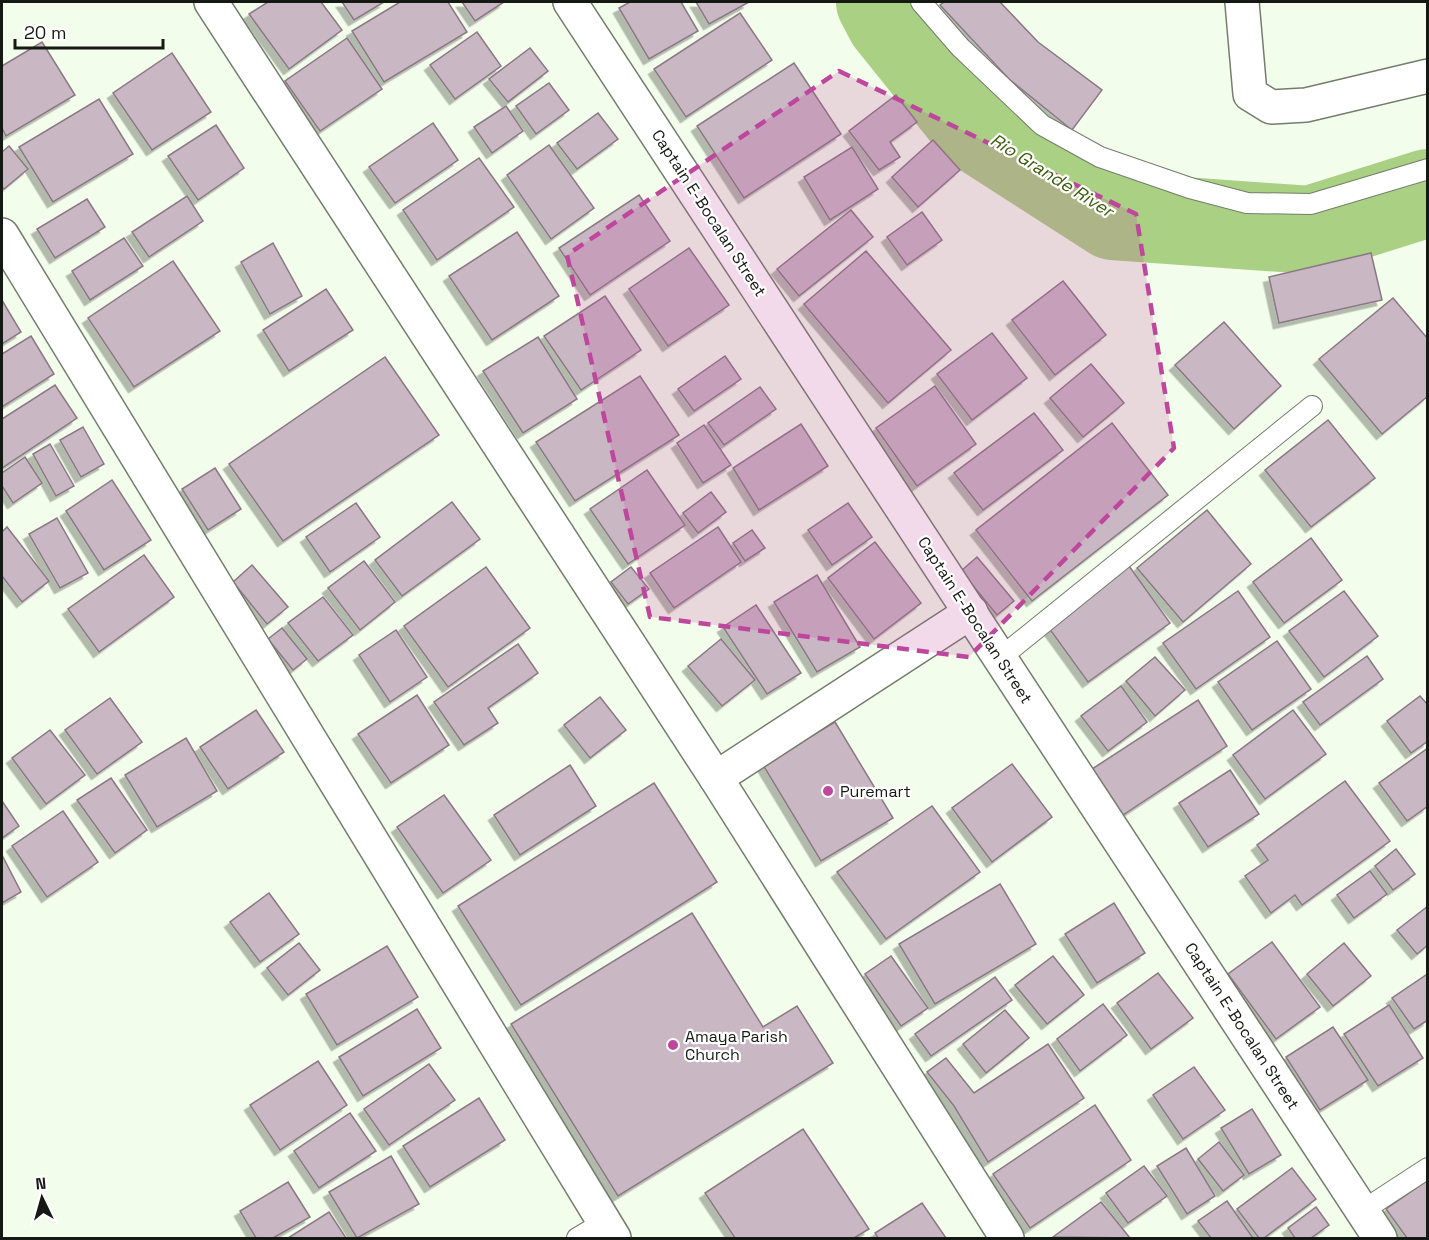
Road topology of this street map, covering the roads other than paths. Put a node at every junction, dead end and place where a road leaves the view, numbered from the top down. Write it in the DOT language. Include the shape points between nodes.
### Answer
graph roads {
  1 [pos="211,2"];
  2 [pos="570,2"];
  3 [pos="921,2"];
  4 [pos="1242,2"];
  5 [pos="1428,76"];
  6 [pos="1428,169"];
  7 [pos="2,235"];
  8 [pos="1312,406"];
  9 [pos="971,612"];
  10 [pos="1000,658"];
  11 [pos="716,778"];
  12 [pos="1428,1168"];
  13 [pos="1362,1211"];
  14 [pos="598,1233"];
  15 [pos="1007,1239"];
  16 [pos="1380,1239"];
  1 -- 11 [label="street"];
  2 -- 9 [label="street, Captain E-Bocalan Street"];
  3 -- 6 [label="lane" via="960,47 1042,125 1100,157 1190,188 1247,203 1311,204"];
  4 -- 5 [label="street" via="1250,94 1271,106 1306,105"];
  7 -- 14 [label="street"];
  8 -- 10 [label="lane"];
  9 -- 10 [label="street, Captain E-Bocalan Street"];
  9 -- 11 [label="street"];
  10 -- 13 [label="street, Captain E-Bocalan Street"];
  11 -- 15 [label="street"];
  12 -- 13 [label="lane"];
  13 -- 16 [label="street, Captain E-Bocalan Street"];
}
